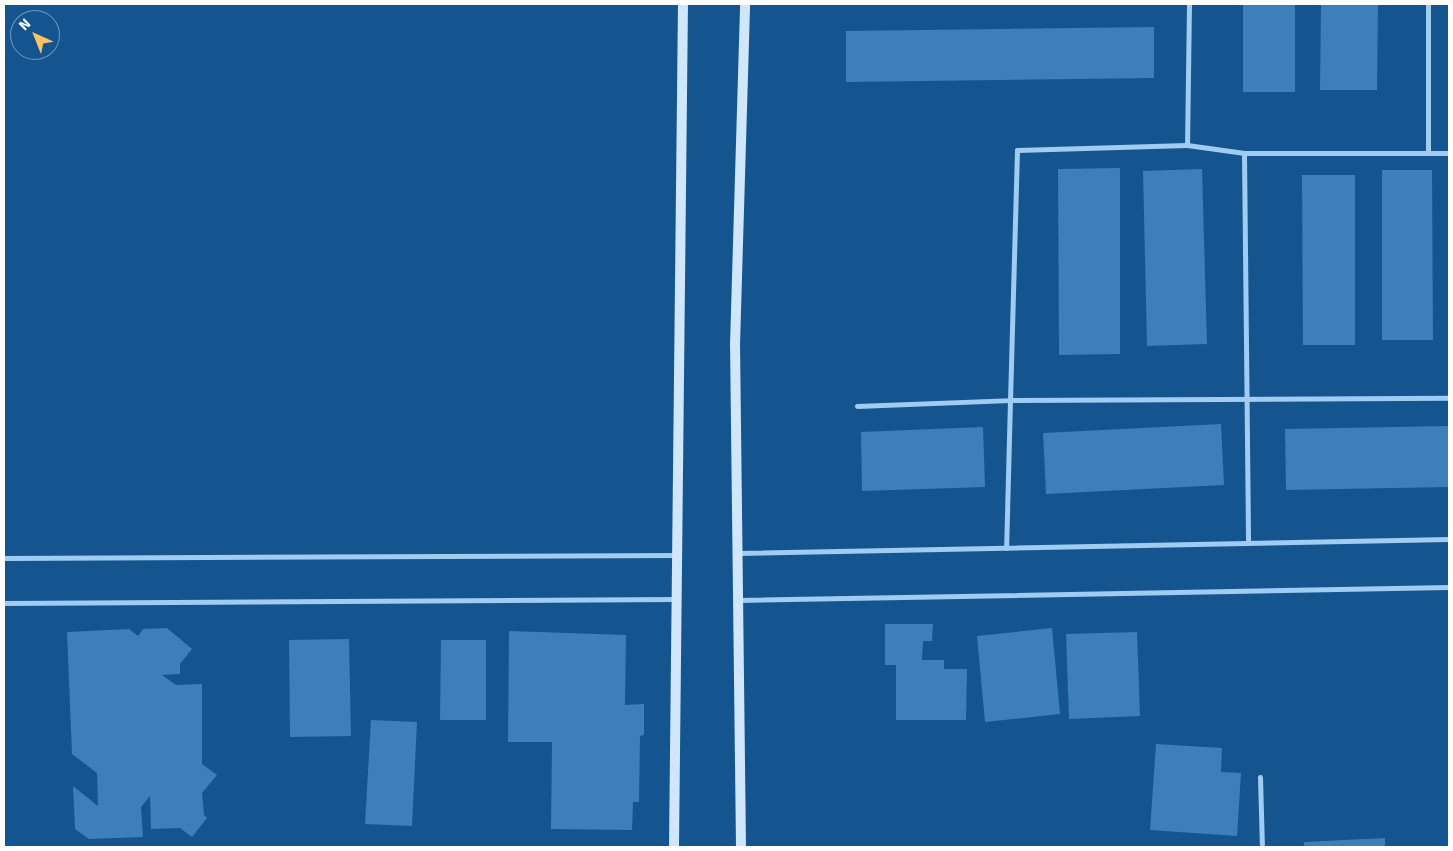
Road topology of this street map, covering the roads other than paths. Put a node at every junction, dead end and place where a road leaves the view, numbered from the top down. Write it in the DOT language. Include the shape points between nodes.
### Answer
graph roads {
  1 [pos="683,4"];
  2 [pos="745,4"];
  3 [pos="1189,4"];
  4 [pos="1428,4"];
  5 [pos="1187,145"];
  6 [pos="1244,153"];
  7 [pos="1428,153"];
  8 [pos="1449,153"];
  9 [pos="1449,398"];
  10 [pos="1010,400"];
  11 [pos="1247,400"];
  12 [pos="857,406"];
  13 [pos="1449,539"];
  14 [pos="1248,543"];
  15 [pos="1006,548"];
  16 [pos="737,554"];
  17 [pos="677,555"];
  18 [pos="4,558"];
  19 [pos="1449,587"];
  20 [pos="676,599"];
  21 [pos="738,600"];
  22 [pos="4,602"];
  23 [pos="1260,777"];
  24 [pos="674,847"];
  25 [pos="741,847"];
  26 [pos="1262,847"];
  1 -- 17 [label="street"];
  2 -- 16 [label="street" via="736,345"];
  3 -- 5 [label="street"];
  4 -- 7 [label="street"];
  5 -- 6 [label="street"];
  5 -- 10 [label="street" via="1017,150"];
  6 -- 7 [label="street"];
  6 -- 11 [label="street"];
  7 -- 8 [label="street"];
  9 -- 11 [label="street"];
  10 -- 11 [label="street"];
  10 -- 12 [label="street"];
  10 -- 15 [label="street"];
  11 -- 14 [label="street"];
  13 -- 14 [label="street"];
  14 -- 15 [label="street"];
  15 -- 16 [label="street"];
  16 -- 21 [label="street"];
  17 -- 18 [label="street"];
  17 -- 20 [label="street"];
  19 -- 21 [label="street"];
  20 -- 22 [label="street"];
  20 -- 24 [label="street"];
  21 -- 25 [label="street"];
  23 -- 26 [label="street"];
}
